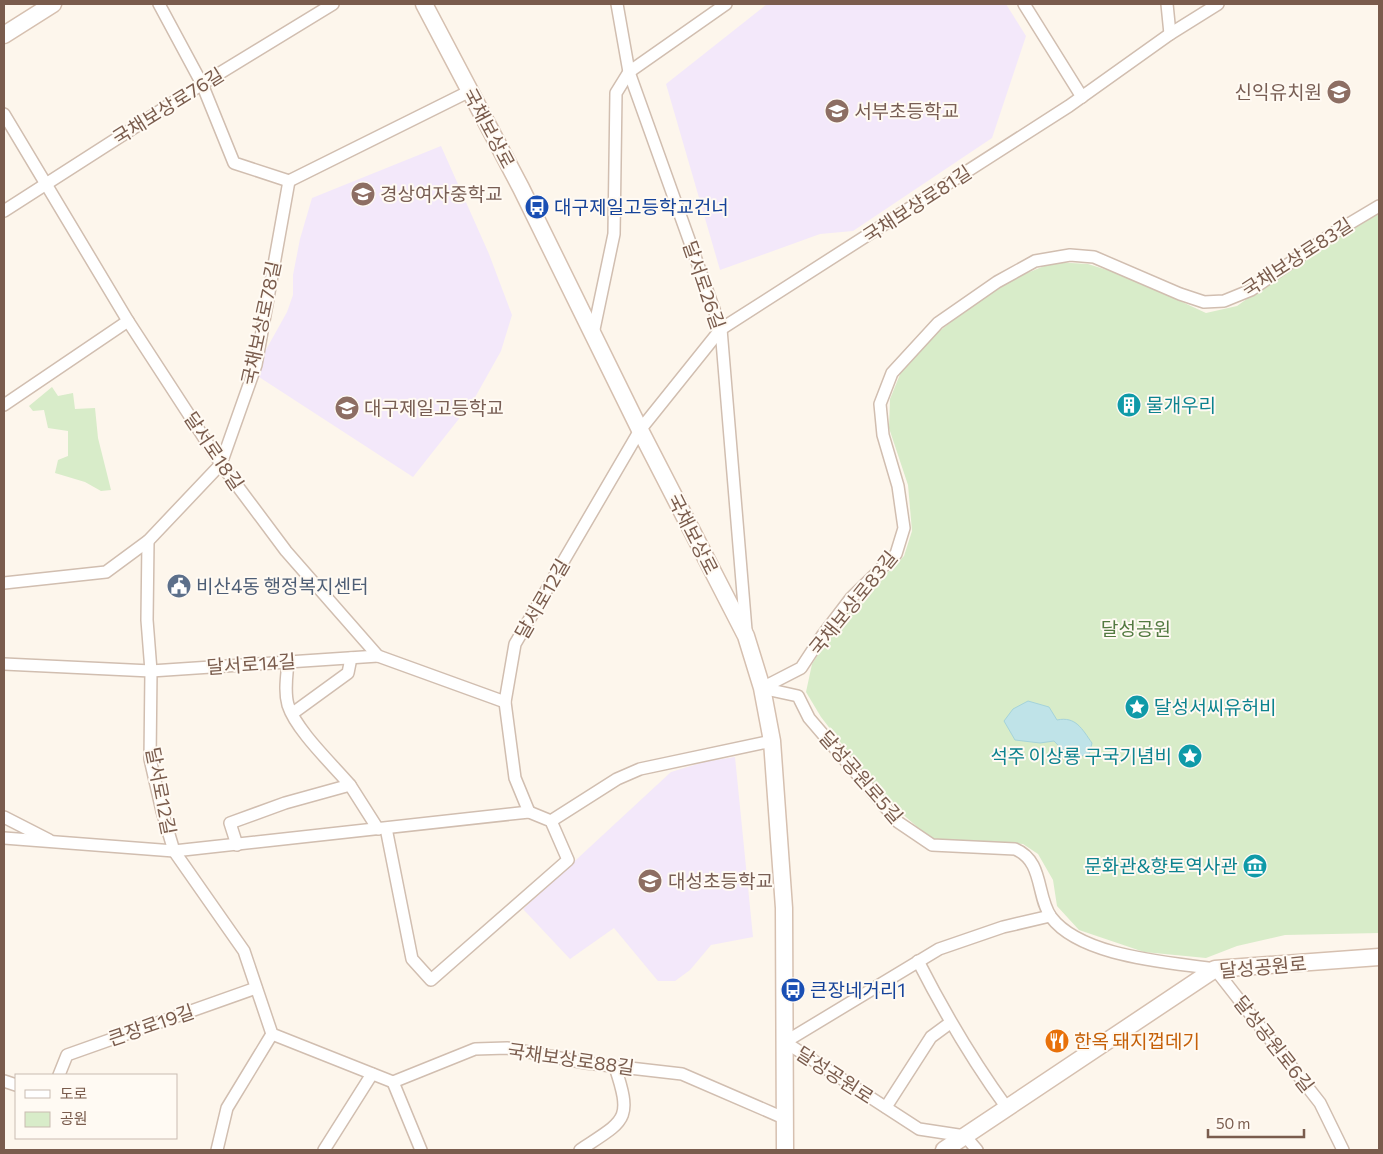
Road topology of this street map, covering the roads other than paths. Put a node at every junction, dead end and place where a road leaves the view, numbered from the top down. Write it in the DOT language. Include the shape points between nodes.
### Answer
graph roads {
  1 [pos="53,4"];
  2 [pos="159,4"];
  3 [pos="333,4"];
  4 [pos="424,4"];
  5 [pos="617,4"];
  6 [pos="726,4"];
  7 [pos="1024,4"];
  8 [pos="1167,4"];
  9 [pos="1218,4"];
  10 [pos="1170,34"];
  11 [pos="4,35"];
  12 [pos="629,72"];
  13 [pos="202,84"];
  14 [pos="470,91"];
  15 [pos="1082,97"];
  16 [pos="4,114"];
  17 [pos="289,181"];
  18 [pos="47,183"];
  19 [pos="1379,206"];
  20 [pos="4,210"];
  21 [pos="128,321"];
  22 [pos="721,329"];
  23 [pos="593,334"];
  24 [pos="4,404"];
  25 [pos="640,430"];
  26 [pos="221,464"];
  27 [pos="148,542"];
  28 [pos="4,583"];
  29 [pos="746,636"];
  30 [pos="378,656"];
  31 [pos="351,658"];
  32 [pos="288,662"];
  33 [pos="4,664"];
  34 [pos="151,671"];
  35 [pos="762,688"];
  36 [pos="505,702"];
  37 [pos="293,713"];
  38 [pos="772,741"];
  39 [pos="350,785"];
  40 [pos="530,812"];
  41 [pos="4,817"];
  42 [pos="550,821"];
  43 [pos="382,828"];
  44 [pos="4,838"];
  45 [pos="52,842"];
  46 [pos="237,844"];
  47 [pos="174,852"];
  48 [pos="1050,916"];
  49 [pos="1379,957"];
  50 [pos="918,961"];
  51 [pos="1215,969"];
  52 [pos="256,988"];
  53 [pos="950,1023"];
  54 [pos="272,1034"];
  55 [pos="785,1042"];
  56 [pos="615,1066"];
  57 [pos="59,1074"];
  58 [pos="372,1074"];
  59 [pos="393,1082"];
  60 [pos="886,1108"];
  61 [pos="1007,1108"];
  62 [pos="786,1119"];
  63 [pos="965,1136"];
  64 [pos="217,1150"];
  65 [pos="324,1150"];
  66 [pos="421,1150"];
  67 [pos="580,1150"];
  68 [pos="785,1150"];
  69 [pos="944,1150"];
  70 [pos="977,1150"];
  71 [pos="1343,1150"];
  1 -- 11 [label="main road"];
  2 -- 13 [label="street"];
  3 -- 13 [label="street, 국채보상로76길"];
  4 -- 14 [label="main road, 국채보상로"];
  5 -- 12 [label="street, 달서로26길"];
  6 -- 12 [label="street"];
  7 -- 15 [label="street"];
  8 -- 10 [label="street"];
  9 -- 10 [label="street, 국채보상로81길"];
  10 -- 15 [label="street, 국채보상로81길"];
  12 -- 22 [label="street, 달서로26길"];
  12 -- 23 [label="street" via="616,93 614,234"];
  13 -- 17 [label="street" via="234,163"];
  13 -- 18 [label="street, 국채보상로76길"];
  14 -- 17 [label="street"];
  14 -- 23 [label="main road, 국채보상로"];
  15 -- 22 [label="street, 국채보상로81길"];
  16 -- 18 [label="street, 달서로18길"];
  17 -- 26 [label="street, 국채보상로78길" via="256,365"];
  18 -- 20 [label="street, 국채보상로76길"];
  18 -- 21 [label="street, 달서로18길"];
  19 -- 35 [label="street, 국채보상로83길" via="1251,290 1224,301 1204,302 1094,257 1070,255 1035,261 997,282 938,323 892,373 880,404 883,435 898,486 904,528 896,554 851,598 801,668"];
  21 -- 24 [label="street"];
  21 -- 26 [label="street, 달서로18길"];
  22 -- 25 [label="street, 국채보상로81길"];
  22 -- 29 [label="street, 달서로26길"];
  23 -- 25 [label="main road, 국채보상로"];
  25 -- 29 [label="main road, 국채보상로"];
  25 -- 36 [label="street, 달서로12길" via="515,644"];
  26 -- 27 [label="street, 국채보상로78길"];
  26 -- 30 [label="street, 달서로18길" via="286,551"];
  27 -- 28 [label="street, 국채보상로78길" via="106,572"];
  27 -- 34 [label="street"];
  29 -- 35 [label="main road, 국채보상로"];
  30 -- 31 [label="street, 달서로14길"];
  30 -- 36 [label="street, 달서로18길"];
  31 -- 32 [label="street, 달서로14길"];
  31 -- 37 [label="street" via="348,673"];
  32 -- 34 [label="street, 달서로14길"];
  32 -- 37 [label="street" via="288,705"];
  33 -- 34 [label="street, 달서로14길"];
  34 -- 47 [label="street, 달서로12길" via="150,759"];
  35 -- 38 [label="main road, 국채보상로"];
  35 -- 48 [label="street, 달성공원로5길" via="798,696 809,718 898,822 932,845 1015,849 1026,854 1034,867"];
  36 -- 40 [label="street, 달서로12길" via="515,778"];
  37 -- 39 [label="street" via="313,744"];
  38 -- 42 [label="street" via="640,769 617,779"];
  38 -- 55 [label="main road, 국채보상로" via="784,908"];
  39 -- 43 [label="street"];
  39 -- 46 [label="street" via="230,823"];
  40 -- 42 [label="street"];
  40 -- 43 [label="street, 달서로12길"];
  41 -- 45 [label="street"];
  42 -- 43 [label="street" via="568,860 431,980 412,959"];
  43 -- 46 [label="street, 달서로12길"];
  44 -- 45 [label="street, 달서로12길"];
  45 -- 47 [label="street, 달서로12길"];
  46 -- 47 [label="street, 달서로12길"];
  47 -- 52 [label="street" via="244,951"];
  48 -- 50 [label="street" via="1003,927 939,949"];
  48 -- 51 [label="street" via="1063,928 1094,946 1136,958"];
  49 -- 51 [label="main road, 달성공원로"];
  50 -- 53 [label="street"];
  50 -- 55 [label="street"];
  51 -- 61 [label="main road, 달성공원로"];
  51 -- 71 [label="street, 달성공원로6길" via="1320,1103"];
  52 -- 54 [label="street"];
  52 -- 57 [label="street, 큰장로19길" via="68,1055"];
  53 -- 60 [label="street, 달성공원로" via="931,1037"];
  53 -- 61 [label="street"];
  54 -- 58 [label="street"];
  54 -- 64 [label="street" via="227,1108"];
  55 -- 60 [label="street, 달성공원로"];
  55 -- 62 [label="main road, 국채보상로"];
  56 -- 59 [label="street, 국채보상로88길" via="507,1048 474,1050"];
  56 -- 62 [label="street, 국채보상로88길" via="682,1074"];
  56 -- 67 [label="street" via="625,1096 625,1113 612,1129"];
  58 -- 59 [label="street"];
  58 -- 65 [label="street"];
  59 -- 66 [label="street"];
  60 -- 63 [label="street, 달성공원로" via="919,1129"];
  61 -- 63 [label="main road, 달성공원로"];
  62 -- 68 [label="main road, 국채보상로"];
  63 -- 69 [label="main road, 달성공원로"];
  63 -- 70 [label="street"];
}
